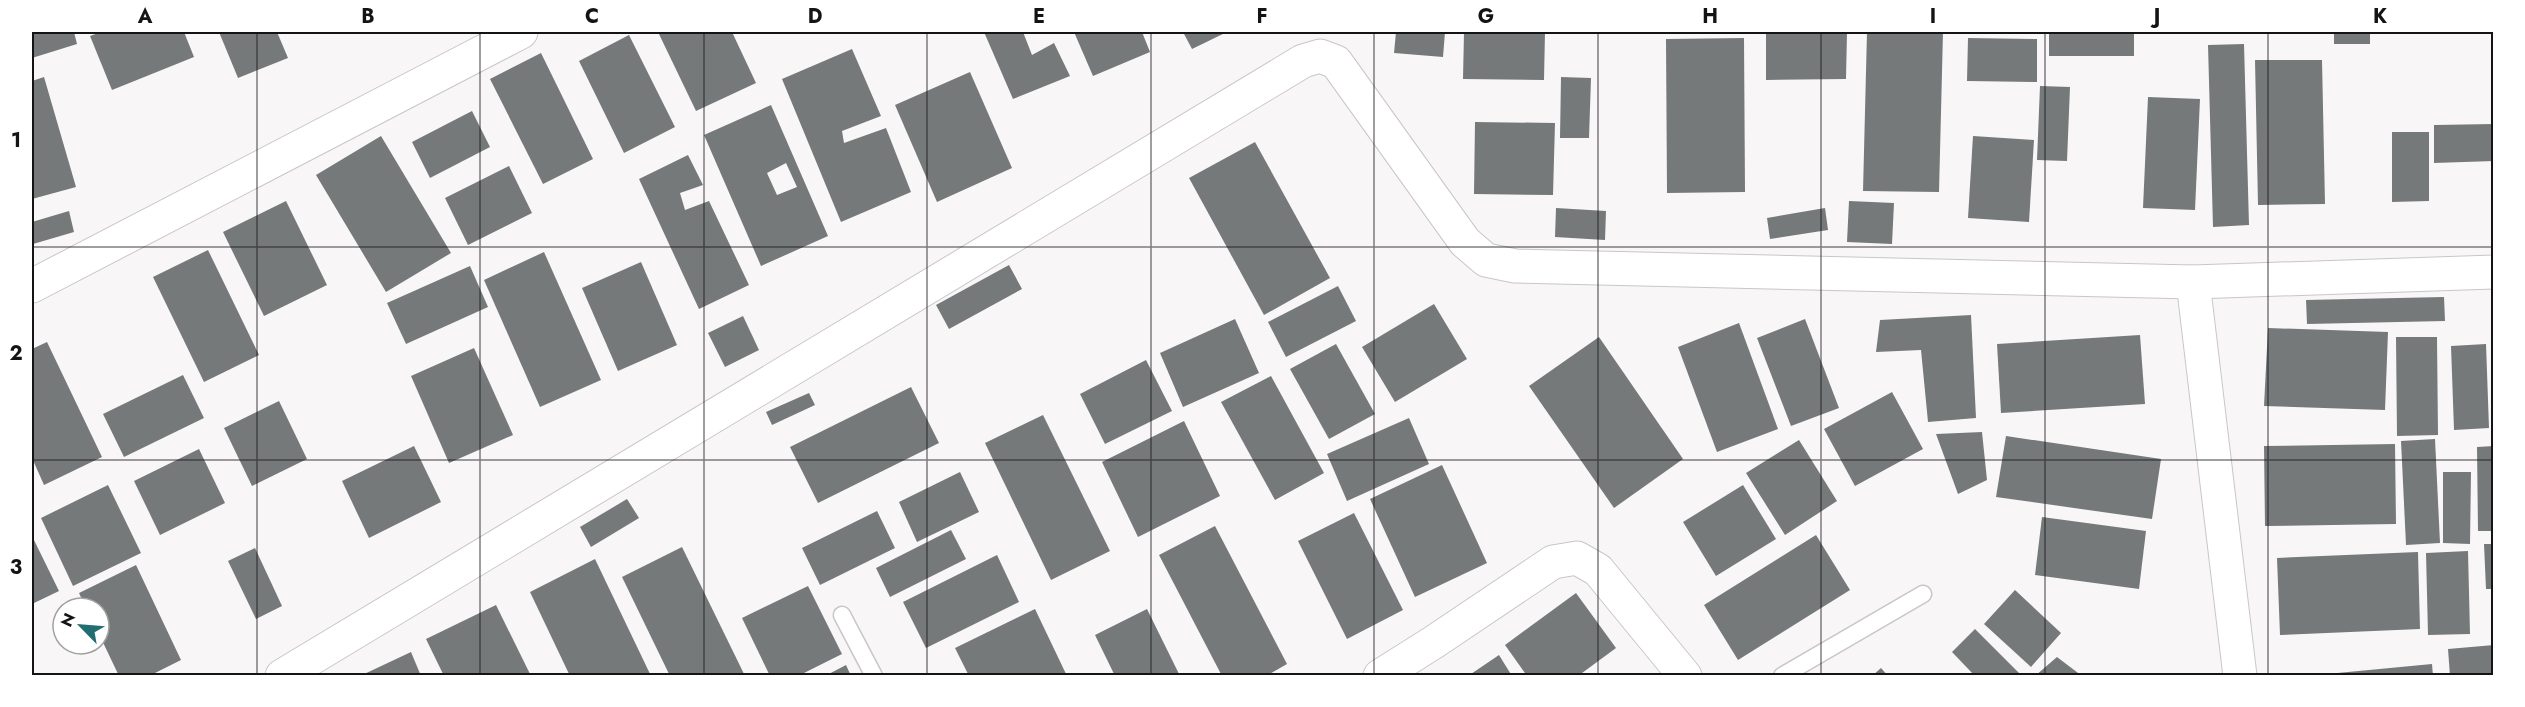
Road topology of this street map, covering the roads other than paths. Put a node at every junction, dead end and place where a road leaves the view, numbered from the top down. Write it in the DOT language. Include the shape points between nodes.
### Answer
graph roads {
  1 [pos="521,32"];
  2 [pos="2493,272"];
  3 [pos="2193,282"];
  4 [pos="32,286"];
  5 [pos="1923,594"];
  6 [pos="842,615"];
  7 [pos="282,675"];
  8 [pos="874,675"];
  9 [pos="1380,675"];
  10 [pos="1685,675"];
  11 [pos="1782,675"];
  12 [pos="2240,675"];
  1 -- 4 [label="street"];
  2 -- 3 [label="street"];
  3 -- 7 [label="street" via="1515,266 1486,260 1465,242 1336,62 1320,56 1303,62"];
  3 -- 12 [label="street"];
  5 -- 11 [label="lane"];
  6 -- 8 [label="lane"];
  9 -- 10 [label="street" via="1552,562 1577,558 1598,570"];
}
